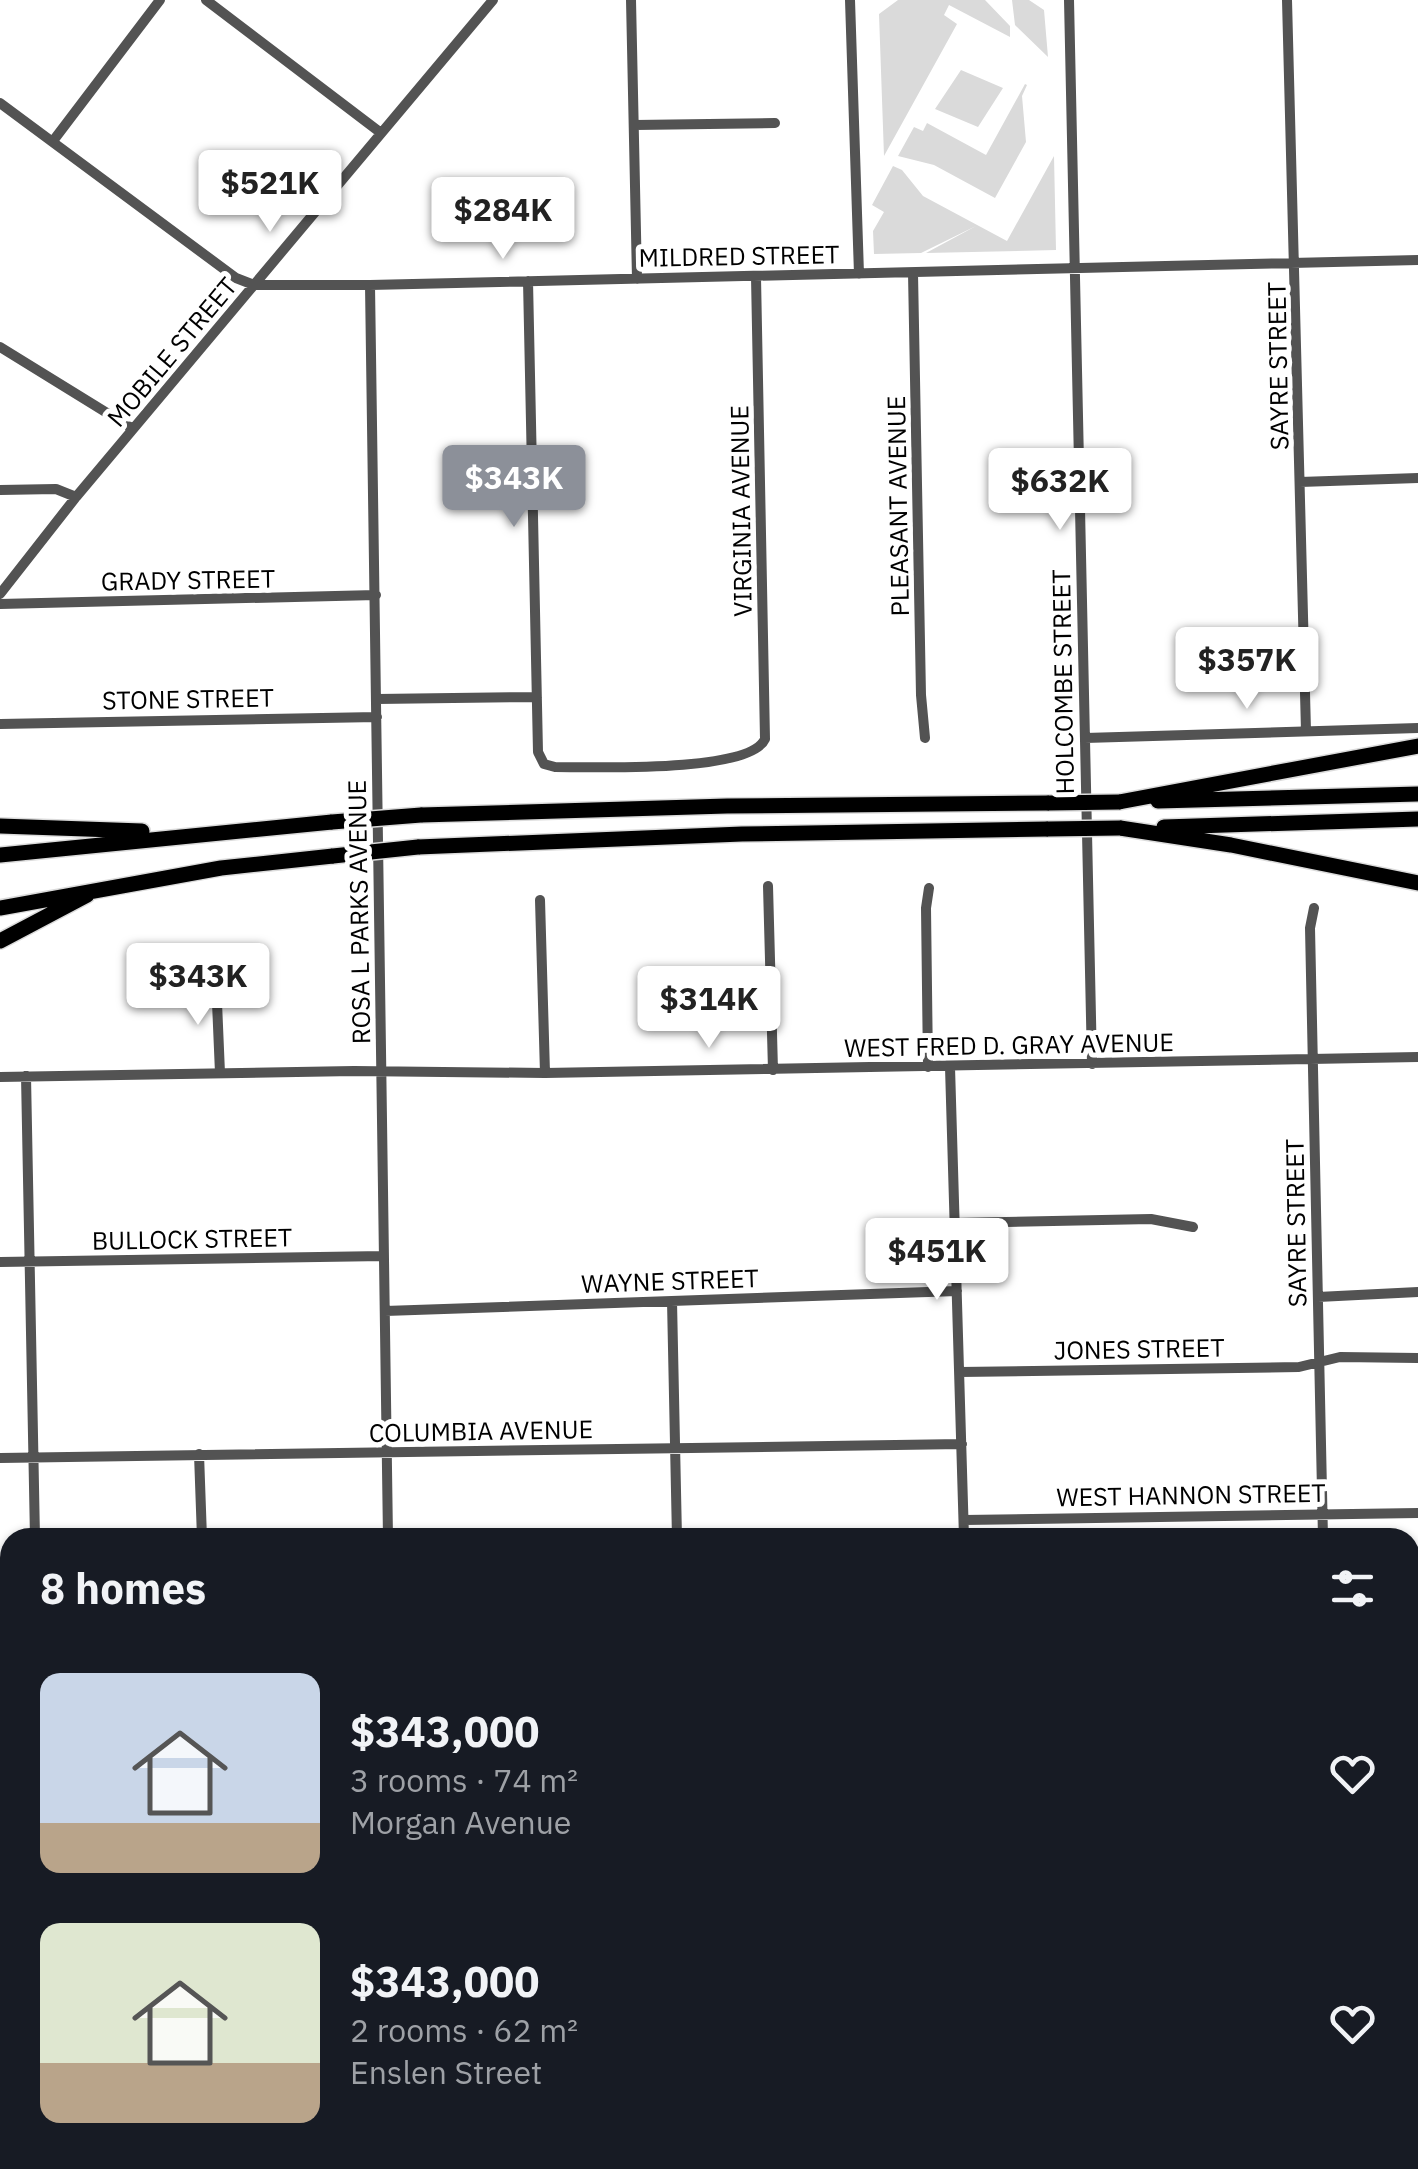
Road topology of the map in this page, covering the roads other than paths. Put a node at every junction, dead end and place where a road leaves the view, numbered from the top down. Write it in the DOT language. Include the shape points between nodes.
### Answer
graph roads {
  1 [pos="160,0"];
  2 [pos="206,0"];
  3 [pos="494,0"];
  4 [pos="632,0"];
  5 [pos="850,0"];
  6 [pos="1069,0"];
  7 [pos="1287,0"];
  8 [pos="0,103"];
  9 [pos="775,123"];
  10 [pos="634,125"];
  11 [pos="381,133"];
  12 [pos="52,141"];
  13 [pos="1418,260"];
  14 [pos="1295,264"];
  15 [pos="1074,269"];
  16 [pos="913,272"];
  17 [pos="858,274"];
  18 [pos="756,277"];
  19 [pos="637,279"];
  20 [pos="528,281"];
  21 [pos="254,285"];
  22 [pos="370,285"];
  23 [pos="0,347"];
  24 [pos="134,429"];
  25 [pos="1418,478"];
  26 [pos="1300,482"];
  27 [pos="0,490"];
  28 [pos="76,497"];
  29 [pos="0,594"];
  30 [pos="376,595"];
  31 [pos="0,604"];
  32 [pos="537,697"];
  33 [pos="378,699"];
  34 [pos="377,716"];
  35 [pos="0,724"];
  36 [pos="1418,728"];
  37 [pos="1306,731"];
  38 [pos="925,738"];
  39 [pos="1084,738"];
  40 [pos="1418,746"];
  41 [pos="1418,794"];
  42 [pos="1119,802"];
  43 [pos="1418,820"];
  44 [pos="0,826"];
  45 [pos="1120,828"];
  46 [pos="206,833"];
  47 [pos="0,854"];
  48 [pos="1418,883"];
  49 [pos="768,886"];
  50 [pos="104,887"];
  51 [pos="929,888"];
  52 [pos="540,900"];
  53 [pos="0,908"];
  54 [pos="1314,908"];
  55 [pos="0,941"];
  56 [pos="216,979"];
  57 [pos="1418,1057"];
  58 [pos="1313,1059"];
  59 [pos="1092,1064"];
  60 [pos="928,1067"];
  61 [pos="950,1067"];
  62 [pos="773,1070"];
  63 [pos="382,1072"];
  64 [pos="220,1073"];
  65 [pos="545,1073"];
  66 [pos="0,1076"];
  67 [pos="26,1076"];
  68 [pos="956,1223"];
  69 [pos="1193,1227"];
  70 [pos="384,1256"];
  71 [pos="30,1261"];
  72 [pos="0,1262"];
  73 [pos="956,1291"];
  74 [pos="1418,1292"];
  75 [pos="1318,1297"];
  76 [pos="672,1301"];
  77 [pos="385,1311"];
  78 [pos="1418,1358"];
  79 [pos="1319,1362"];
  80 [pos="960,1372"];
  81 [pos="962,1444"];
  82 [pos="676,1448"];
  83 [pos="387,1452"];
  84 [pos="200,1454"];
  85 [pos="34,1457"];
  86 [pos="0,1458"];
  87 [pos="1322,1513"];
  88 [pos="1418,1513"];
  89 [pos="964,1520"];
  90 [pos="35,1528"];
  91 [pos="202,1528"];
  92 [pos="388,1528"];
  93 [pos="677,1528"];
  94 [pos="964,1528"];
  95 [pos="1323,1528"];
  1 -- 12 [label="street"];
  2 -- 11 [label="street"];
  3 -- 11 [label="street, MOBILE STREET"];
  4 -- 10 [label="street"];
  5 -- 17 [label="street"];
  6 -- 15 [label="street, HOLCOMBE STREET"];
  7 -- 14 [label="street, SAYRE STREET"];
  8 -- 12 [label="street"];
  9 -- 10 [label="street"];
  10 -- 19 [label="street"];
  11 -- 21 [label="street, MOBILE STREET"];
  12 -- 21 [label="street"];
  13 -- 14 [label="street, MILDRED STREET"];
  14 -- 15 [label="street, MILDRED STREET"];
  14 -- 26 [label="street, SAYRE STREET"];
  15 -- 16 [label="street, MILDRED STREET"];
  15 -- 39 [label="street, HOLCOMBE STREET"];
  16 -- 17 [label="street, MILDRED STREET"];
  16 -- 38 [label="street, PLEASANT AVENUE"];
  17 -- 18 [label="street, MILDRED STREET"];
  18 -- 19 [label="street, MILDRED STREET"];
  18 -- 32 [label="street, VIRGINIA AVENUE" via="763,745 678,766 555,767 544,764 538,752"];
  19 -- 20 [label="street, MILDRED STREET"];
  20 -- 22 [label="street, MILDRED STREET"];
  20 -- 32 [label="street"];
  21 -- 22 [label="street, MILDRED STREET"];
  21 -- 24 [label="street, MOBILE STREET"];
  22 -- 30 [label="street, ROSA L PARKS AVENUE"];
  23 -- 24 [label="street"];
  24 -- 28 [label="street, MOBILE STREET"];
  25 -- 26 [label="street"];
  26 -- 37 [label="street, SAYRE STREET"];
  27 -- 28 [label="street" via="56,489"];
  28 -- 29 [label="street, MOBILE STREET"];
  30 -- 31 [label="street, GRADY STREET"];
  30 -- 33 [label="street, ROSA L PARKS AVENUE"];
  32 -- 33 [label="street"];
  33 -- 34 [label="street, ROSA L PARKS AVENUE"];
  34 -- 35 [label="street, STONE STREET"];
  34 -- 63 [label="street, ROSA L PARKS AVENUE"];
  36 -- 37 [label="street"];
  37 -- 39 [label="street"];
  39 -- 59 [label="street, HOLCOMBE STREET"];
  40 -- 42 [label="highway"];
  41 -- 42 [label="highway"];
  42 -- 46 [label="highway, bridge" via="421,815"];
  43 -- 45 [label="highway"];
  44 -- 46 [label="highway"];
  45 -- 48 [label="highway"];
  45 -- 50 [label="highway, bridge" via="418,848 288,859"];
  46 -- 47 [label="highway"];
  49 -- 62 [label="street"];
  50 -- 53 [label="highway"];
  50 -- 55 [label="highway"];
  51 -- 60 [label="street"];
  52 -- 65 [label="street"];
  54 -- 58 [label="street, SAYRE STREET"];
  56 -- 64 [label="street"];
  57 -- 58 [label="street, WEST FRED D. GRAY AVENUE"];
  58 -- 59 [label="street, WEST FRED D. GRAY AVENUE"];
  58 -- 75 [label="street, SAYRE STREET"];
  59 -- 61 [label="street, WEST FRED D. GRAY AVENUE"];
  60 -- 61 [label="street, WEST FRED D. GRAY AVENUE"];
  60 -- 62 [label="street, WEST FRED D. GRAY AVENUE"];
  61 -- 68 [label="street"];
  62 -- 65 [label="street, WEST FRED D. GRAY AVENUE"];
  63 -- 64 [label="street, WEST FRED D. GRAY AVENUE"];
  63 -- 65 [label="street, WEST FRED D. GRAY AVENUE"];
  63 -- 70 [label="street, ROSA L PARKS AVENUE"];
  64 -- 67 [label="street, WEST FRED D. GRAY AVENUE"];
  66 -- 67 [label="street, WEST FRED D. GRAY AVENUE"];
  67 -- 71 [label="street"];
  68 -- 69 [label="street" via="1151,1218"];
  68 -- 73 [label="street"];
  70 -- 71 [label="street, BULLOCK STREET"];
  70 -- 77 [label="street, ROSA L PARKS AVENUE"];
  71 -- 72 [label="street, BULLOCK STREET"];
  71 -- 85 [label="street"];
  73 -- 76 [label="street, WAYNE STREET"];
  73 -- 80 [label="street"];
  74 -- 75 [label="street"];
  75 -- 79 [label="street, SAYRE STREET"];
  76 -- 77 [label="street, WAYNE STREET"];
  76 -- 82 [label="street"];
  77 -- 83 [label="street, ROSA L PARKS AVENUE"];
  78 -- 79 [label="street, JONES STREET"];
  79 -- 80 [label="street, JONES STREET"];
  79 -- 87 [label="street, SAYRE STREET"];
  80 -- 81 [label="street"];
  81 -- 82 [label="street, COLUMBIA AVENUE"];
  81 -- 89 [label="street"];
  82 -- 83 [label="street, COLUMBIA AVENUE"];
  82 -- 93 [label="street"];
  83 -- 84 [label="street, COLUMBIA AVENUE"];
  83 -- 92 [label="street, ROSA L PARKS AVENUE"];
  84 -- 85 [label="street, COLUMBIA AVENUE"];
  84 -- 91 [label="street"];
  85 -- 86 [label="street, COLUMBIA AVENUE"];
  85 -- 90 [label="street"];
  87 -- 88 [label="street, WEST HANNON STREET"];
  87 -- 89 [label="street, WEST HANNON STREET"];
  87 -- 95 [label="street, SAYRE STREET"];
  89 -- 94 [label="street"];
}
